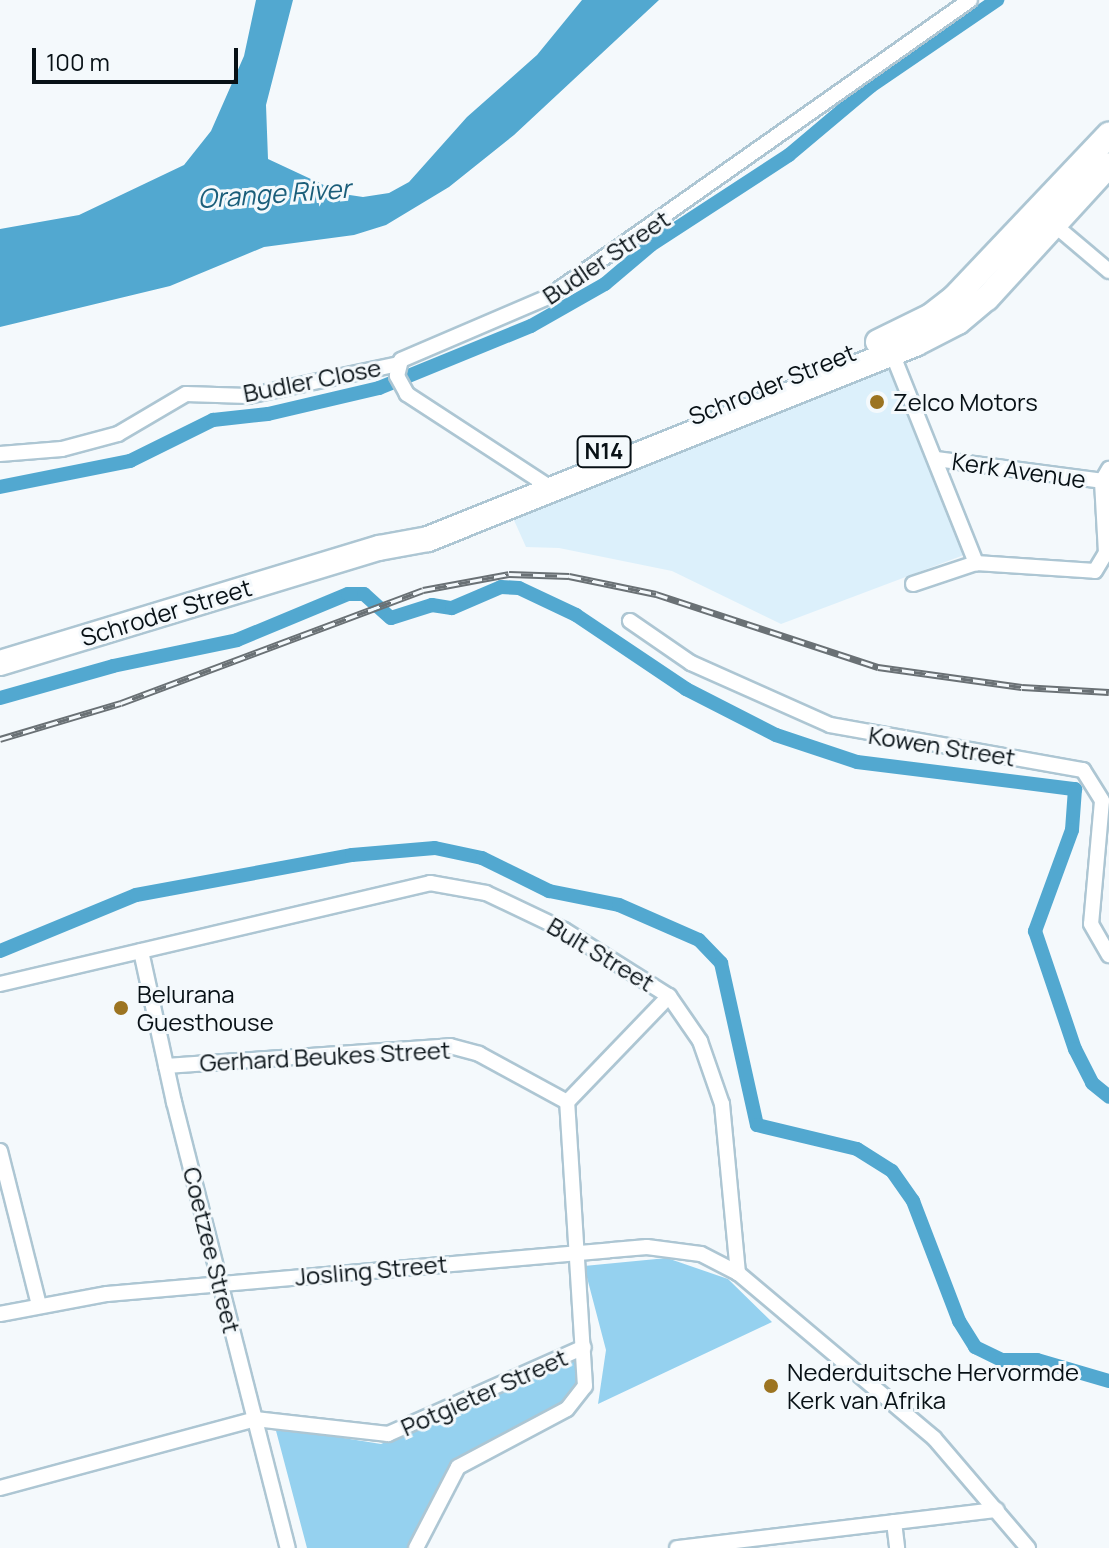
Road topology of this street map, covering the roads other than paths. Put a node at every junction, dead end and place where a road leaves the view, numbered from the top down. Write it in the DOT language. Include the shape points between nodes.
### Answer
graph roads {
  1 [pos="970,0"];
  2 [pos="1109,135"];
  3 [pos="1109,165"];
  4 [pos="1046,218"];
  5 [pos="1109,271"];
  6 [pos="889,346"];
  7 [pos="399,377"];
  8 [pos="0,454"];
  9 [pos="936,459"];
  10 [pos="1105,475"];
  11 [pos="547,484"];
  12 [pos="976,563"];
  13 [pos="913,584"];
  14 [pos="630,621"];
  15 [pos="0,663"];
  16 [pos="141,951"];
  17 [pos="1109,955"];
  18 [pos="0,984"];
  19 [pos="669,996"];
  20 [pos="166,1066"];
  21 [pos="567,1102"];
  22 [pos="0,1151"];
  23 [pos="574,1251"];
  24 [pos="738,1273"];
  25 [pos="221,1285"];
  26 [pos="39,1305"];
  27 [pos="0,1314"];
  28 [pos="584,1347"];
  29 [pos="255,1419"];
  30 [pos="0,1488"];
  31 [pos="997,1510"];
  32 [pos="894,1522"];
  33 [pos="711,1546"];
  34 [pos="288,1548"];
  35 [pos="416,1548"];
  36 [pos="677,1548"];
  37 [pos="897,1548"];
  38 [pos="1028,1548"];
  1 -- 7 [label="street, Budler Street" via="548,297 427,346"];
  2 -- 4 [label="highway, Schroder Street / N14"];
  3 -- 4 [label="highway, Schroder Street / N14"];
  4 -- 5 [label="street"];
  4 -- 6 [label="highway, Schroder Street / N14" via="947,304"];
  6 -- 9 [label="street"];
  6 -- 11 [label="highway, Schroder Street / N14"];
  7 -- 8 [label="street, Budler Close" via="248,396 186,394 118,434 62,449"];
  7 -- 11 [label="street"];
  9 -- 10 [label="street, Kerk Avenue"];
  9 -- 12 [label="street"];
  10 -- 12 [label="street, Kerk Avenue" via="1106,553 1095,571"];
  11 -- 15 [label="highway, Schroder Street / N14" via="398,534 379,548"];
  12 -- 13 [label="street, Kerk Avenue"];
  14 -- 17 [label="street, Kowen Street" via="691,663 830,725 1083,770 1102,801 1091,924"];
  16 -- 18 [label="street, Bult Street"];
  16 -- 19 [label="street, Bult Street" via="430,883 486,893 518,907"];
  16 -- 20 [label="street, Coetzee Street"];
  19 -- 21 [label="street"];
  19 -- 24 [label="street, Bult Street" via="700,1041 720,1093"];
  20 -- 21 [label="street, Gerhard Beukes Street" via="450,1046 479,1054"];
  20 -- 25 [label="street, Coetzee Street"];
  21 -- 23 [label="street, Potgieter Street"];
  22 -- 26 [label="street"];
  23 -- 24 [label="street, Josling Street" via="684,1249"];
  23 -- 25 [label="street, Josling Street"];
  23 -- 28 [label="street, Potgieter Street"];
  24 -- 31 [label="street" via="934,1438"];
  25 -- 26 [label="street, Josling Street"];
  25 -- 29 [label="street, Coetzee Street"];
  26 -- 27 [label="street, Josling Street"];
  28 -- 29 [label="street, Potgieter Street" via="388,1434"];
  28 -- 35 [label="street" via="587,1377 576,1402 458,1467"];
  29 -- 30 [label="street, Potgieter Street"];
  29 -- 34 [label="street, Coetzee Street"];
  31 -- 32 [label="street"];
  31 -- 38 [label="street"];
  32 -- 33 [label="street"];
  32 -- 37 [label="street"];
  33 -- 36 [label="street"];
}
